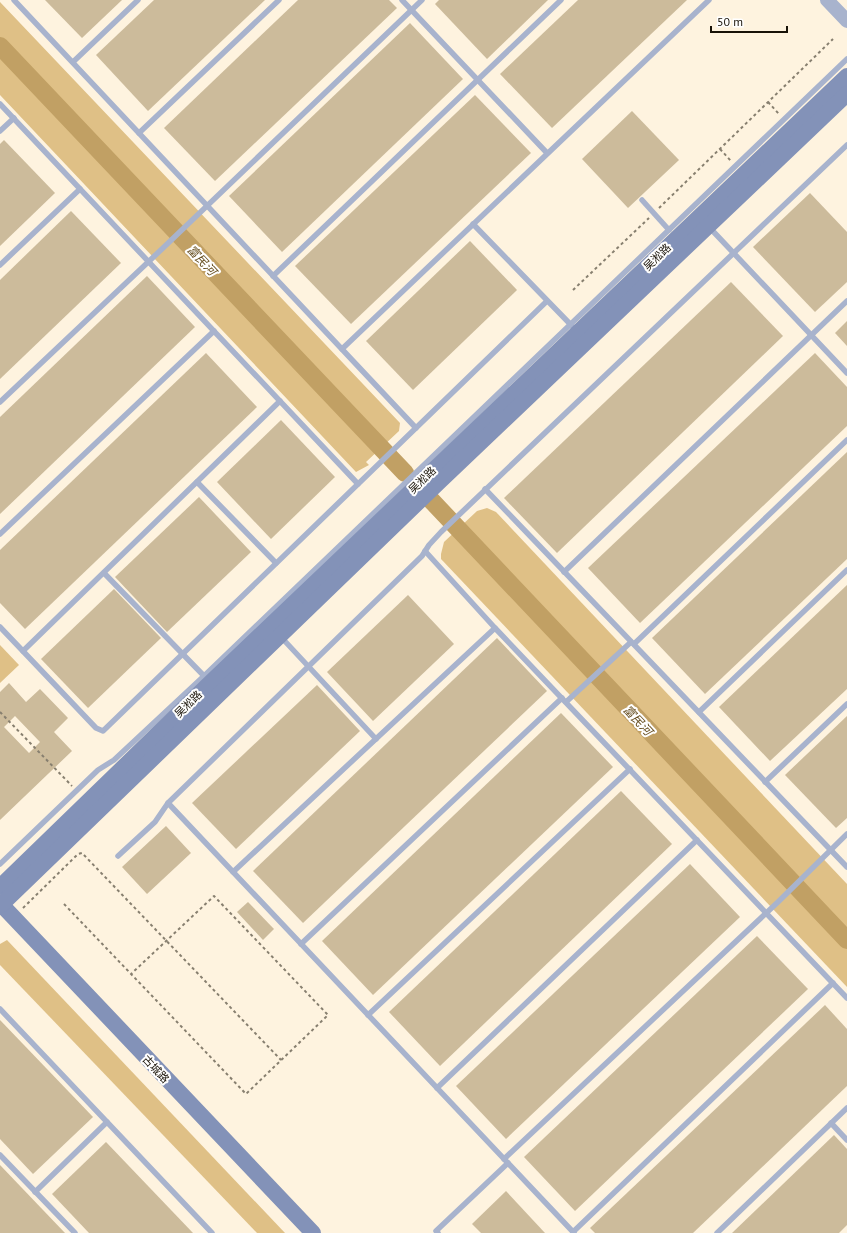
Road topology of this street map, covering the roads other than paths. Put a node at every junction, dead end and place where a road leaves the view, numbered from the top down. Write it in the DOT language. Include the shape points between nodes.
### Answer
graph roads {
  1 [pos="14,0"];
  2 [pos="138,0"];
  3 [pos="279,0"];
  4 [pos="402,0"];
  5 [pos="422,0"];
  6 [pos="561,0"];
  7 [pos="709,0"];
  8 [pos="827,0"];
  9 [pos="411,10"];
  10 [pos="847,21"];
  11 [pos="847,59"];
  12 [pos="73,62"];
  13 [pos="847,76"];
  14 [pos="478,80"];
  15 [pos="847,94"];
  16 [pos="0,104"];
  17 [pos="14,118"];
  18 [pos="0,131"];
  19 [pos="139,133"];
  20 [pos="847,145"];
  21 [pos="547,153"];
  22 [pos="80,189"];
  23 [pos="642,200"];
  24 [pos="207,206"];
  25 [pos="473,224"];
  26 [pos="709,226"];
  27 [pos="669,230"];
  28 [pos="733,253"];
  29 [pos="148,262"];
  30 [pos="0,265"];
  31 [pos="273,276"];
  32 [pos="547,301"];
  33 [pos="847,301"];
  34 [pos="214,331"];
  35 [pos="578,333"];
  36 [pos="811,335"];
  37 [pos="342,349"];
  38 [pos="847,373"];
  39 [pos="280,401"];
  40 [pos="0,402"];
  41 [pos="416,428"];
  42 [pos="847,440"];
  43 [pos="197,482"];
  44 [pos="358,484"];
  45 [pos="486,489"];
  46 [pos="0,534"];
  47 [pos="425,551"];
  48 [pos="276,563"];
  49 [pos="847,570"];
  50 [pos="564,572"];
  51 [pos="104,573"];
  52 [pos="0,627"];
  53 [pos="495,628"];
  54 [pos="280,635"];
  55 [pos="632,643"];
  56 [pos="23,651"];
  57 [pos="183,654"];
  58 [pos="308,666"];
  59 [pos="211,684"];
  60 [pos="564,700"];
  61 [pos="847,704"];
  62 [pos="699,712"];
  63 [pos="376,739"];
  64 [pos="630,769"];
  65 [pos="765,782"];
  66 [pos="168,802"];
  67 [pos="847,834"];
  68 [pos="697,840"];
  69 [pos="831,850"];
  70 [pos="118,856"];
  71 [pos="0,864"];
  72 [pos="847,866"];
  73 [pos="233,872"];
  74 [pos="0,887"];
  75 [pos="3,909"];
  76 [pos="766,913"];
  77 [pos="301,944"];
  78 [pos="833,983"];
  79 [pos="847,998"];
  80 [pos="0,1009"];
  81 [pos="368,1015"];
  82 [pos="437,1088"];
  83 [pos="847,1108"];
  84 [pos="107,1122"];
  85 [pos="831,1123"];
  86 [pos="847,1140"];
  87 [pos="0,1155"];
  88 [pos="506,1161"];
  89 [pos="35,1192"];
  90 [pos="71,1232"];
  91 [pos="573,1232"];
  92 [pos="212,1233"];
  93 [pos="304,1233"];
  94 [pos="313,1233"];
  95 [pos="438,1233"];
  96 [pos="717,1233"];
  1 -- 12 [label="lane"];
  2 -- 12 [label="lane"];
  3 -- 19 [label="lane"];
  4 -- 9 [label="lane"];
  5 -- 9 [label="lane"];
  6 -- 14 [label="lane"];
  7 -- 21 [label="lane"];
  8 -- 10 [label="street"];
  9 -- 14 [label="lane"];
  9 -- 24 [label="lane"];
  11 -- 27 [label="lane"];
  12 -- 19 [label="lane"];
  13 -- 35 [label="main road, 吴淞路"];
  14 -- 21 [label="lane"];
  14 -- 31 [label="lane"];
  15 -- 26 [label="main road, 吴淞路"];
  16 -- 17 [label="lane"];
  17 -- 18 [label="lane"];
  17 -- 22 [label="lane"];
  19 -- 24 [label="lane"];
  20 -- 28 [label="lane"];
  21 -- 25 [label="lane"];
  22 -- 29 [label="lane"];
  22 -- 30 [label="lane"];
  23 -- 27 [label="lane"];
  24 -- 29 [label="lane"];
  24 -- 31 [label="lane"];
  25 -- 32 [label="lane"];
  25 -- 37 [label="lane"];
  26 -- 28 [label="lane"];
  26 -- 35 [label="main road, 吴淞路"];
  27 -- 35 [label="lane"];
  28 -- 36 [label="lane"];
  28 -- 45 [label="lane"];
  29 -- 34 [label="lane"];
  29 -- 40 [label="lane"];
  31 -- 37 [label="lane"];
  32 -- 35 [label="lane"];
  32 -- 41 [label="lane"];
  33 -- 36 [label="lane"];
  34 -- 39 [label="lane"];
  34 -- 46 [label="lane"];
  35 -- 54 [label="main road, 吴淞路"];
  35 -- 59 [label="main road, 吴淞路"];
  36 -- 38 [label="lane"];
  36 -- 50 [label="lane"];
  37 -- 41 [label="lane"];
  39 -- 43 [label="lane"];
  39 -- 44 [label="lane"];
  41 -- 44 [label="lane"];
  42 -- 55 [label="lane"];
  43 -- 48 [label="lane"];
  43 -- 51 [label="lane"];
  44 -- 48 [label="lane"];
  45 -- 47 [label="lane" via="440,532"];
  45 -- 50 [label="lane"];
  47 -- 53 [label="lane"];
  47 -- 58 [label="lane"];
  48 -- 57 [label="lane"];
  49 -- 62 [label="lane"];
  50 -- 55 [label="lane"];
  51 -- 56 [label="lane"];
  51 -- 57 [label="lane"];
  52 -- 56 [label="lane"];
  53 -- 60 [label="lane"];
  53 -- 63 [label="lane"];
  54 -- 58 [label="lane"];
  54 -- 59 [label="main road, 吴淞路"];
  55 -- 60 [label="lane"];
  55 -- 62 [label="lane"];
  56 -- 57 [label="lane" via="96,728 103,732"];
  57 -- 59 [label="lane"];
  58 -- 63 [label="lane"];
  58 -- 66 [label="lane"];
  59 -- 71 [label="lane" via="98,770"];
  59 -- 74 [label="main road, 吴淞路"];
  59 -- 75 [label="main road, 吴淞路"];
  60 -- 64 [label="lane"];
  60 -- 77 [label="lane"];
  61 -- 65 [label="lane"];
  62 -- 65 [label="lane"];
  63 -- 73 [label="lane"];
  64 -- 68 [label="lane"];
  64 -- 81 [label="lane"];
  65 -- 69 [label="lane"];
  66 -- 70 [label="lane" via="155,822"];
  66 -- 73 [label="lane"];
  67 -- 69 [label="lane"];
  68 -- 76 [label="lane"];
  68 -- 82 [label="lane"];
  69 -- 72 [label="lane"];
  69 -- 76 [label="lane"];
  73 -- 77 [label="lane"];
  75 -- 93 [label="main road, 古城路"];
  75 -- 94 [label="main road, 古城路"];
  76 -- 78 [label="lane"];
  76 -- 88 [label="lane"];
  77 -- 81 [label="lane"];
  78 -- 79 [label="lane"];
  78 -- 91 [label="lane"];
  80 -- 84 [label="lane"];
  81 -- 82 [label="lane"];
  82 -- 88 [label="lane"];
  83 -- 85 [label="lane"];
  84 -- 89 [label="lane"];
  84 -- 92 [label="lane"];
  85 -- 86 [label="lane"];
  85 -- 96 [label="lane"];
  87 -- 89 [label="lane"];
  88 -- 91 [label="lane"];
  88 -- 95 [label="lane" via="436,1231"];
  89 -- 90 [label="lane"];
}
